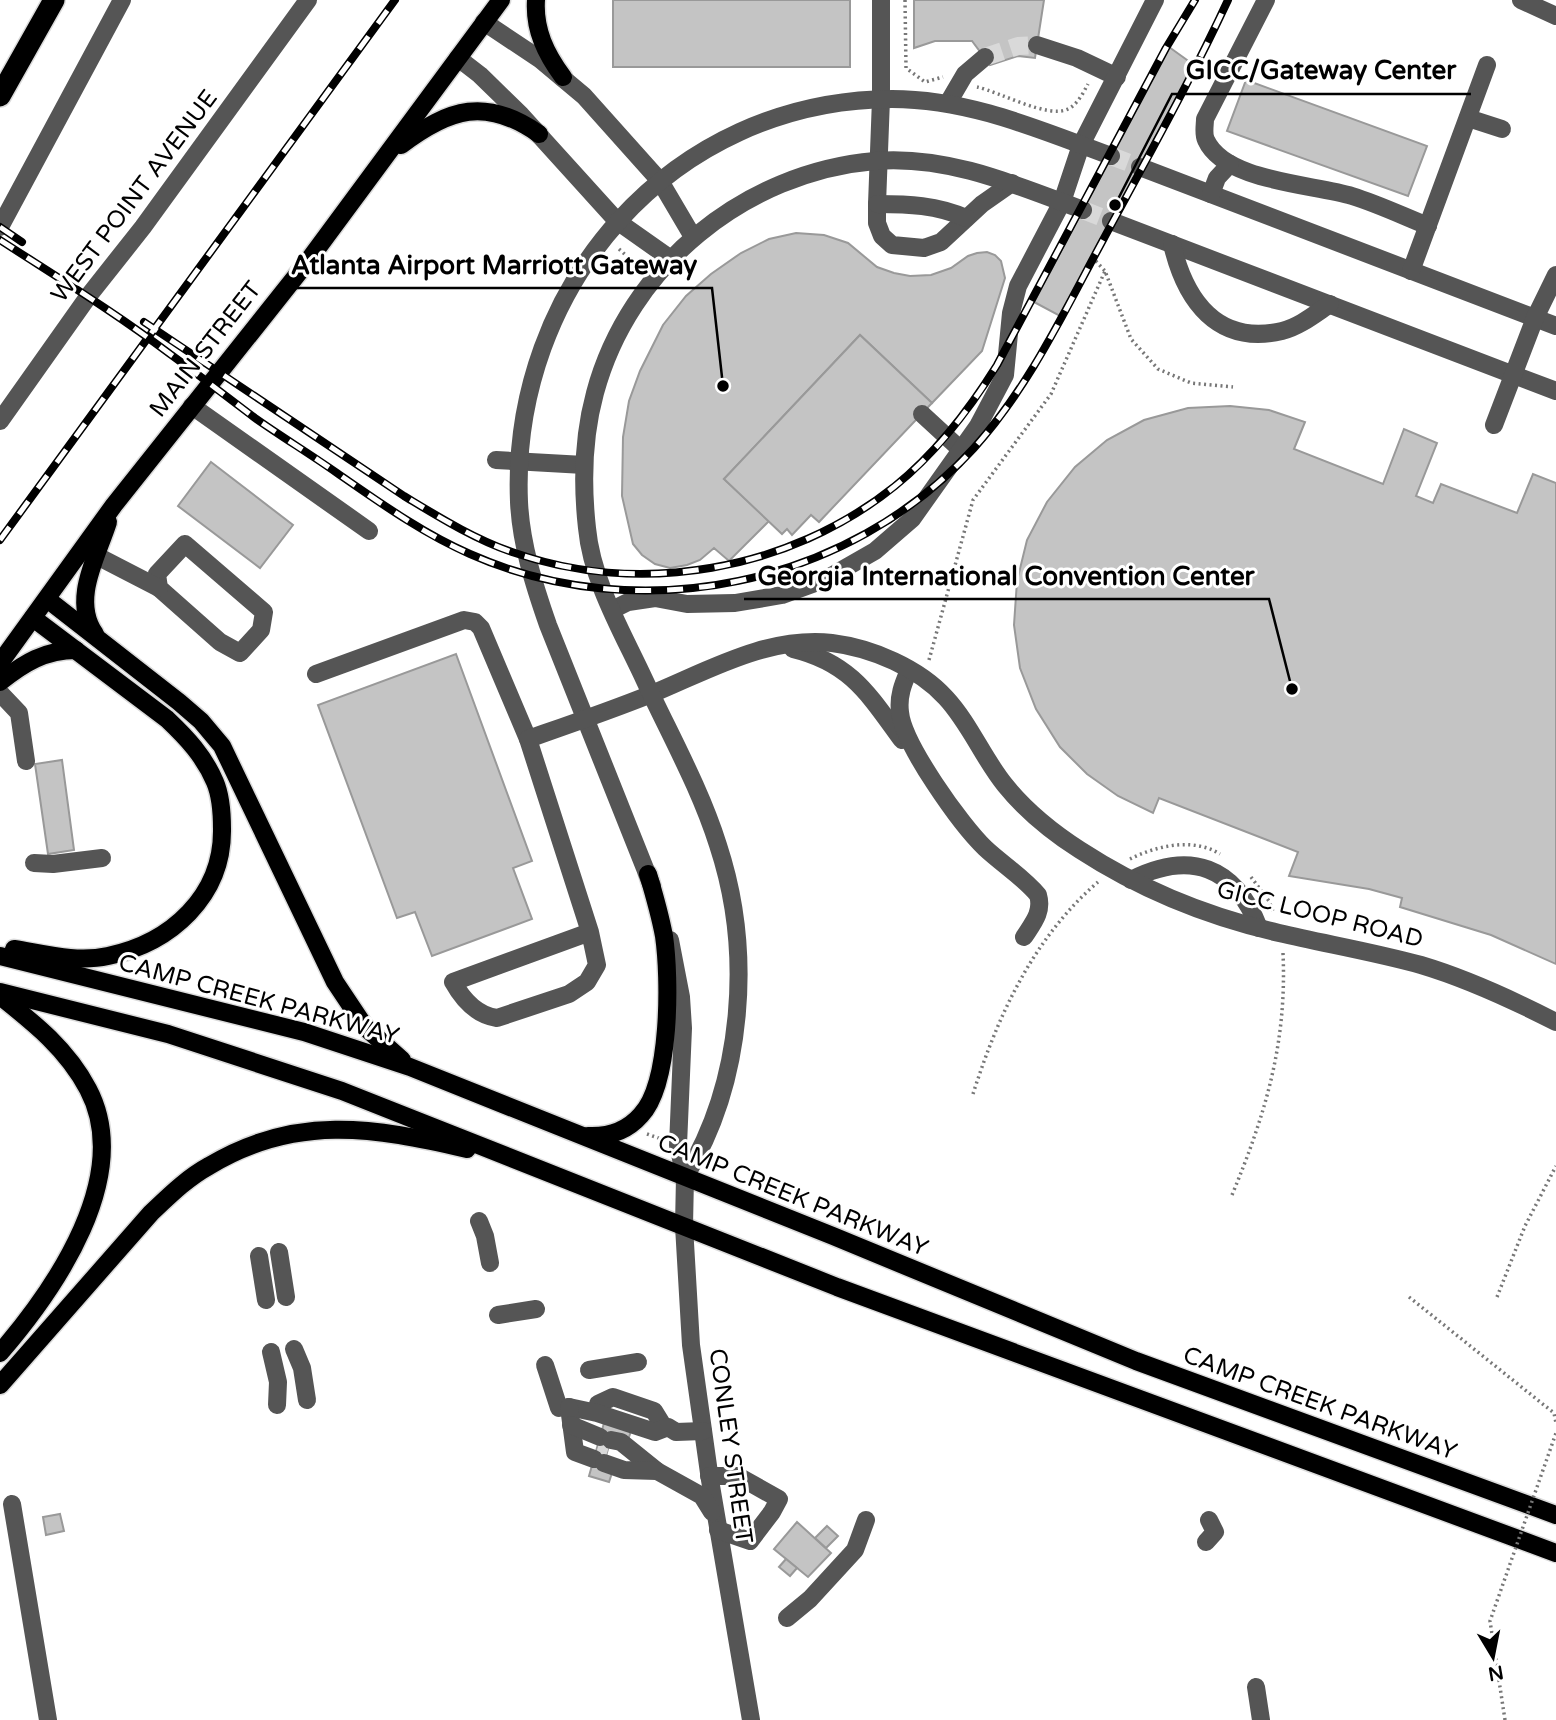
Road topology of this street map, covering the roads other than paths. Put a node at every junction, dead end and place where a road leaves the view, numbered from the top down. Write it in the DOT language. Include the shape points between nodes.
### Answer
graph roads {
  1 [pos="54,0"];
  2 [pos="121,0"];
  3 [pos="308,0"];
  4 [pos="500,0"];
  5 [pos="536,0"];
  6 [pos="881,0"];
  7 [pos="1155,0"];
  8 [pos="1266,0"];
  9 [pos="1521,0"];
  10 [pos="1556,16"];
  11 [pos="484,22"];
  12 [pos="1037,45"];
  13 [pos="985,57"];
  14 [pos="458,58"];
  15 [pos="1487,65"];
  16 [pos="563,77"];
  17 [pos="1117,78"];
  18 [pos="0,96"];
  19 [pos="881,99"];
  20 [pos="948,103"];
  21 [pos="1465,124"];
  22 [pos="1502,130"];
  23 [pos="539,134"];
  24 [pos="1081,145"];
  25 [pos="390,153"];
  26 [pos="1111,156"];
  27 [pos="877,161"];
  28 [pos="1230,164"];
  29 [pos="1140,167"];
  30 [pos="660,181"];
  31 [pos="1012,183"];
  32 [pos="1211,194"];
  33 [pos="1062,202"];
  34 [pos="877,204"];
  35 [pos="1083,210"];
  36 [pos="966,218"];
  37 [pos="617,221"];
  38 [pos="1111,221"];
  39 [pos="1427,226"];
  40 [pos="0,227"];
  41 [pos="693,237"];
  42 [pos="1172,244"];
  43 [pos="671,258"];
  44 [pos="1411,271"];
  45 [pos="1556,275"];
  46 [pos="1329,304"];
  47 [pos="1535,318"];
  48 [pos="1556,326"];
  49 [pos="1513,374"];
  50 [pos="1556,391"];
  51 [pos="192,406"];
  52 [pos="922,414"];
  53 [pos="0,421"];
  54 [pos="1494,425"];
  55 [pos="960,449"];
  56 [pos="496,460"];
  57 [pos="519,461"];
  58 [pos="584,465"];
  59 [pos="114,505"];
  60 [pos="369,531"];
  61 [pos="97,556"];
  62 [pos="159,588"];
  63 [pos="47,599"];
  64 [pos="612,610"];
  65 [pos="33,618"];
  66 [pos="101,643"];
  67 [pos="769,648"];
  68 [pos="76,650"];
  69 [pos="0,663"];
  70 [pos="316,674"];
  71 [pos="916,674"];
  72 [pos="0,682"];
  73 [pos="0,694"];
  74 [pos="651,694"];
  75 [pos="586,719"];
  76 [pos="528,739"];
  77 [pos="26,761"];
  78 [pos="943,795"];
  79 [pos="102,858"];
  80 [pos="34,863"];
  81 [pos="648,874"];
  82 [pos="1131,880"];
  83 [pos="1259,928"];
  84 [pos="590,932"];
  85 [pos="1024,937"];
  86 [pos="0,946"];
  87 [pos="0,956"];
  88 [pos="0,994"];
  89 [pos="1556,1022"];
  90 [pos="410,1067"];
  91 [pos="581,1136"];
  92 [pos="535,1166"];
  93 [pos="685,1177"];
  94 [pos="479,1221"];
  95 [pos="684,1226"];
  96 [pos="279,1252"];
  97 [pos="259,1255"];
  98 [pos="490,1263"];
  99 [pos="286,1297"];
  100 [pos="266,1300"];
  101 [pos="536,1310"];
  102 [pos="498,1315"];
  103 [pos="294,1349"];
  104 [pos="271,1352"];
  105 [pos="0,1353"];
  106 [pos="638,1362"];
  107 [pos="545,1365"];
  108 [pos="589,1370"];
  109 [pos="0,1385"];
  110 [pos="307,1400"];
  111 [pos="699,1402"];
  112 [pos="277,1405"];
  113 [pos="564,1408"];
  114 [pos="669,1428"];
  115 [pos="703,1431"];
  116 [pos="573,1440"];
  117 [pos="602,1450"];
  118 [pos="709,1470"];
  119 [pos="664,1475"];
  120 [pos="12,1504"];
  121 [pos="1556,1516"];
  122 [pos="1209,1520"];
  123 [pos="866,1521"];
  124 [pos="717,1524"];
  125 [pos="1206,1542"];
  126 [pos="1556,1553"];
  127 [pos="787,1618"];
  128 [pos="1256,1687"];
  129 [pos="48,1720"];
  130 [pos="751,1720"];
  131 [pos="1261,1720"];
  1 -- 18 [label="highway"];
  2 -- 40 [label="street"];
  3 -- 53 [label="street, WEST POINT AVENUE"];
  4 -- 11 [label="main road, MAIN STREET"];
  5 -- 16 [label="main road" via="541,38"];
  6 -- 19 [label="street"];
  7 -- 17 [label="street"];
  8 -- 28 [label="street" via="1205,119 1204,138"];
  9 -- 10 [label="street"];
  11 -- 14 [label="main road, MAIN STREET"];
  11 -- 16 [label="street"];
  12 -- 17 [label="street"];
  13 -- 20 [label="street" via="965,74"];
  14 -- 23 [label="street"];
  14 -- 25 [label="main road, MAIN STREET"];
  15 -- 21 [label="street"];
  16 -- 30 [label="street"];
  17 -- 24 [label="street"];
  19 -- 20 [label="street, CONLEY STREET"];
  19 -- 27 [label="street"];
  19 -- 30 [label="street, CONLEY STREET" via="781,117 736,134"];
  20 -- 24 [label="street, CONLEY STREET" via="1002,116"];
  21 -- 22 [label="street"];
  21 -- 39 [label="street"];
  23 -- 25 [label="main road" via="505,114 465,110 435,122"];
  23 -- 37 [label="street"];
  24 -- 26 [label="street, CONLEY STREET"];
  24 -- 33 [label="street"];
  25 -- 51 [label="main road, MAIN STREET"];
  27 -- 31 [label="street" via="949,166"];
  27 -- 34 [label="street"];
  27 -- 41 [label="street" via="789,181 729,211"];
  28 -- 32 [label="street"];
  28 -- 39 [label="street" via="1279,183 1352,196"];
  29 -- 32 [label="street"];
  30 -- 37 [label="street, CONLEY STREET"];
  30 -- 41 [label="street"];
  31 -- 33 [label="street"];
  31 -- 36 [label="street"];
  32 -- 44 [label="street"];
  33 -- 35 [label="street"];
  33 -- 55 [label="street" via="1018,286 1004,375 978,426"];
  34 -- 36 [label="street" via="934,207"];
  34 -- 36 [label="street" via="877,223 892,244 924,248 941,242"];
  37 -- 43 [label="street"];
  37 -- 57 [label="street, CONLEY STREET" via="590,254 548,331 532,374"];
  38 -- 42 [label="street"];
  39 -- 44 [label="street"];
  41 -- 43 [label="street"];
  42 -- 46 [label="street"];
  42 -- 46 [label="street" via="1188,292 1205,312 1230,329 1256,334 1283,331"];
  43 -- 58 [label="street" via="625,320 608,355 587,429"];
  44 -- 47 [label="street"];
  45 -- 47 [label="street"];
  46 -- 49 [label="street"];
  47 -- 48 [label="street"];
  47 -- 49 [label="street"];
  49 -- 50 [label="street"];
  49 -- 54 [label="street"];
  51 -- 59 [label="main road, MAIN STREET"];
  51 -- 60 [label="street"];
  52 -- 55 [label="street"];
  55 -- 64 [label="street" via="912,519 875,551 826,579 782,595 735,603 687,604 654,598"];
  56 -- 57 [label="street"];
  57 -- 58 [label="street"];
  57 -- 75 [label="street, CONLEY STREET" via="519,504 535,587"];
  58 -- 64 [label="street" via="587,533"];
  59 -- 61 [label="main road"];
  59 -- 63 [label="main road, MAIN STREET"];
  61 -- 62 [label="street"];
  61 -- 66 [label="main road" via="84,597 85,612"];
  62 -- 62 [label="street" via="157,574 185,544 264,612 261,629 240,653 220,642"];
  63 -- 65 [label="main road, MAIN STREET"];
  63 -- 66 [label="main road"];
  64 -- 74 [label="street"];
  65 -- 68 [label="main road"];
  65 -- 69 [label="main road, MAIN STREET"];
  66 -- 90 [label="main road" via="184,707 222,746 335,982 365,1027"];
  67 -- 71 [label="street, GICC LOOP ROAD" via="832,643 860,648"];
  67 -- 74 [label="street, GICC LOOP ROAD"];
  67 -- 78 [label="street" via="815,655 853,678"];
  68 -- 72 [label="main road" via="37,656"];
  68 -- 86 [label="main road" via="167,719 199,753 220,802 220,854 214,875 194,908 168,932 133,950 82,960"];
  70 -- 76 [label="street" via="464,620 475,622"];
  71 -- 78 [label="street" via="899,701 900,715"];
  71 -- 82 [label="street, GICC LOOP ROAD" via="946,697 1025,808 1070,844"];
  73 -- 77 [label="street" via="19,713"];
  74 -- 75 [label="street, GICC LOOP ROAD"];
  74 -- 93 [label="street" via="708,814 728,883 737,956 737,1008 727,1072 700,1152"];
  75 -- 76 [label="street, GICC LOOP ROAD"];
  75 -- 81 [label="street, CONLEY STREET"];
  76 -- 84 [label="street"];
  78 -- 85 [label="street" via="983,846 1038,895 1039,914"];
  79 -- 80 [label="street"];
  81 -- 91 [label="main road" via="667,966 666,1026 657,1080 652,1099 629,1127 601,1137"];
  81 -- 93 [label="street, CONLEY STREET" via="668,934 681,997 678,1145"];
  82 -- 83 [label="street, GICC LOOP ROAD"];
  82 -- 83 [label="street" via="1168,865 1208,869 1240,892"];
  83 -- 89 [label="street, GICC LOOP ROAD" via="1424,966"];
  84 -- 84 [label="street" via="597,965 587,982 569,994 497,1018 487,1017 462,998 453,982"];
  87 -- 90 [label="main road, CAMP CREEK PARKWAY" via="304,1032"];
  88 -- 92 [label="main road" via="168,1034 286,1071"];
  88 -- 105 [label="main road" via="43,1031 76,1069 89,1091 102,1139 94,1196 80,1231 46,1293"];
  90 -- 91 [label="main road, CAMP CREEK PARKWAY"];
  91 -- 93 [label="main road, CAMP CREEK PARKWAY"];
  92 -- 95 [label="main road"];
  92 -- 109 [label="main road" via="376,1130 308,1131 237,1150 206,1167 151,1213"];
  93 -- 95 [label="street, CONLEY STREET"];
  93 -- 121 [label="main road, CAMP CREEK PARKWAY" via="1136,1361"];
  94 -- 98 [label="street"];
  95 -- 111 [label="street, CONLEY STREET"];
  95 -- 126 [label="main road"];
  96 -- 99 [label="street"];
  97 -- 100 [label="street"];
  101 -- 102 [label="street"];
  103 -- 110 [label="street"];
  104 -- 112 [label="street" via="278,1382"];
  106 -- 108 [label="street"];
  107 -- 113 [label="street"];
  111 -- 114 [label="street" via="687,1427"];
  111 -- 115 [label="street, CONLEY STREET"];
  113 -- 114 [label="street" via="597,1413 655,1432"];
  113 -- 114 [label="street" via="598,1404"];
  113 -- 116 [label="street"];
  114 -- 115 [label="street"];
  115 -- 118 [label="street, CONLEY STREET"];
  116 -- 117 [label="street"];
  116 -- 117 [label="street"];
  117 -- 119 [label="street" via="624,1470"];
  117 -- 119 [label="street" via="621,1442"];
  118 -- 119 [label="street" via="690,1476"];
  118 -- 124 [label="street, CONLEY STREET"];
  118 -- 124 [label="street" via="738,1476 779,1499 750,1541"];
  119 -- 124 [label="street" via="702,1496"];
  120 -- 129 [label="street"];
  122 -- 125 [label="street" via="1215,1532"];
  123 -- 127 [label="street" via="855,1550"];
  124 -- 130 [label="street, CONLEY STREET"];
  128 -- 131 [label="street"];
}
